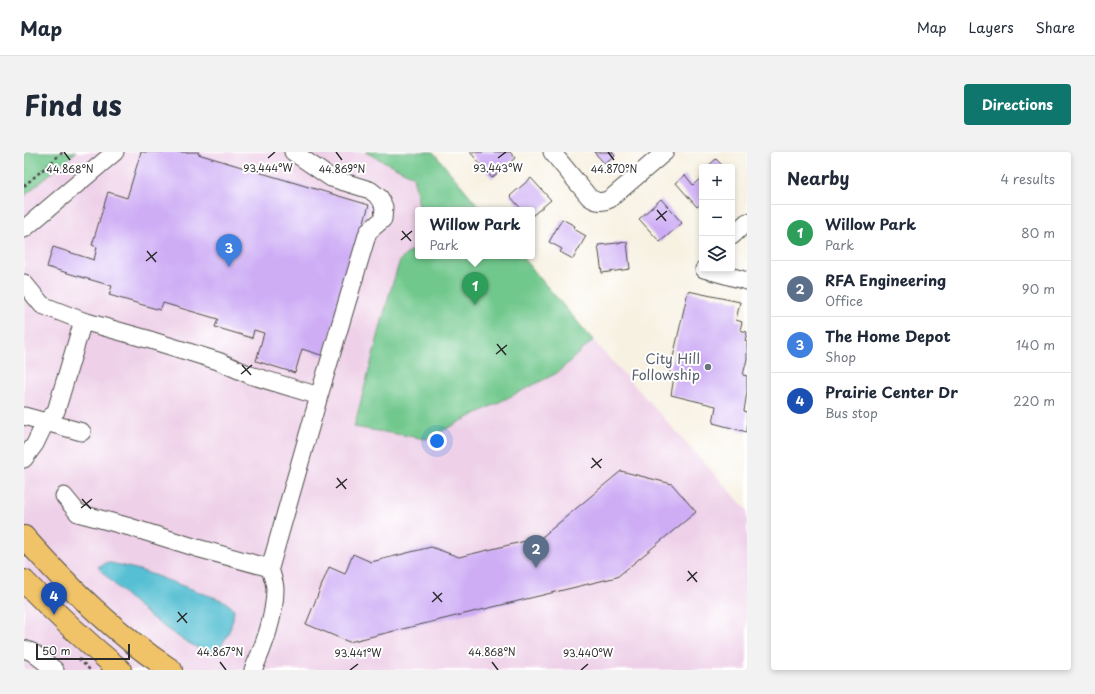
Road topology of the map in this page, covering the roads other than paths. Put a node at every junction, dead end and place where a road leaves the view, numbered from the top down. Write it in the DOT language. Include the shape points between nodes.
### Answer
graph roads {
  1 [pos="115,152"];
  2 [pos="293,152"];
  3 [pos="552,152"];
  4 [pos="665,152"];
  5 [pos="747,222"];
  6 [pos="24,229"];
  7 [pos="735,233"];
  8 [pos="715,272"];
  9 [pos="746,280"];
  10 [pos="24,283"];
  11 [pos="84,321"];
  12 [pos="319,396"];
  13 [pos="24,416"];
  14 [pos="45,423"];
  15 [pos="82,432"];
  16 [pos="24,459"];
  17 [pos="64,496"];
  18 [pos="24,536"];
  19 [pos="270,568"];
  20 [pos="24,581"];
  21 [pos="24,650"];
  22 [pos="55,670"];
  23 [pos="120,670"];
  24 [pos="171,670"];
  25 [pos="253,670"];
  1 -- 6 [label="street"];
  2 -- 12 [label="street" via="331,178 370,190 380,198 384,207 383,219 368,232"];
  3 -- 4 [label="street" via="589,197 595,202 604,202"];
  5 -- 7 [label="street"];
  8 -- 9 [label="street"];
  10 -- 11 [label="street" via="42,305"];
  11 -- 12 [label="street" via="218,361 250,375"];
  11 -- 14 [label="street" via="56,411"];
  12 -- 19 [label="street"];
  13 -- 14 [label="street"];
  14 -- 15 [label="street"];
  14 -- 16 [label="street"];
  17 -- 19 [label="street" via="78,513"];
  18 -- 24 [label="main road" via="44,560 108,623"];
  19 -- 25 [label="street" via="275,588 273,607 268,630"];
  20 -- 23 [label="main road"];
  21 -- 22 [label="street" via="32,652"];
}
